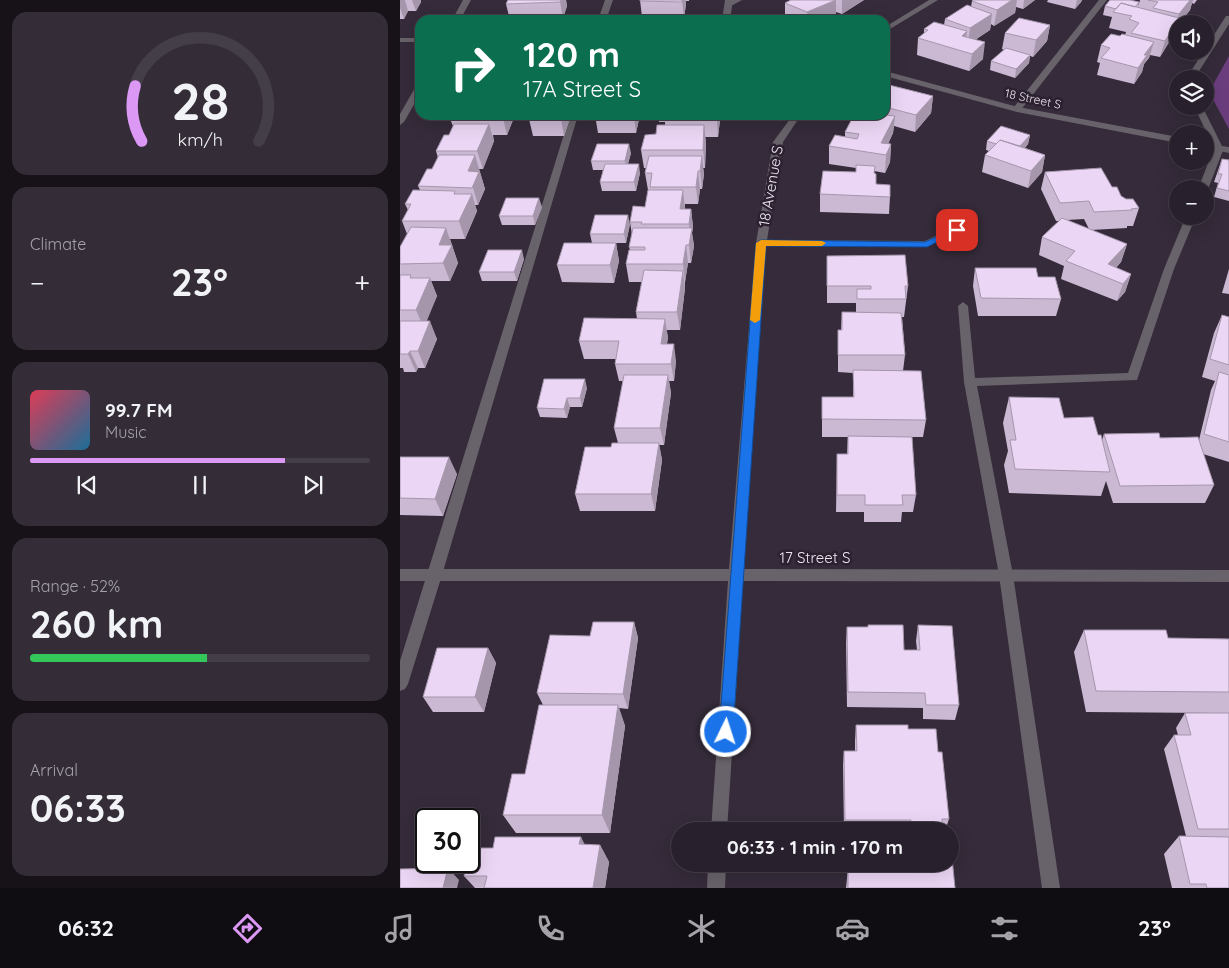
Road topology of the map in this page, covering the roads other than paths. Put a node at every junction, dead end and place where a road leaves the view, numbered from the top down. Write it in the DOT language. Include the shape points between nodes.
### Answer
graph roads {
  1 [pos="467,0"];
  2 [pos="609,0"];
  3 [pos="738,0"];
  4 [pos="934,0"];
  5 [pos="1103,0"];
  6 [pos="728,2"];
  7 [pos="459,15"];
  8 [pos="604,15"];
  9 [pos="727,15"];
  10 [pos="1229,18"];
  11 [pos="890,27"];
  12 [pos="400,40"];
  13 [pos="415,40"];
  14 [pos="1196,70"];
  15 [pos="890,74"];
  16 [pos="415,95"];
  17 [pos="1017,109"];
  18 [pos="1203,115"];
  19 [pos="572,120"];
  20 [pos="793,120"];
  21 [pos="400,122"];
  22 [pos="1169,138"];
  23 [pos="1224,149"];
  24 [pos="1207,180"];
  25 [pos="972,222"];
  26 [pos="1187,225"];
  27 [pos="761,243"];
  28 [pos="963,306"];
  29 [pos="970,382"];
  30 [pos="736,574"];
  31 [pos="400,575"];
  32 [pos="435,575"];
  33 [pos="1006,575"];
  34 [pos="1229,576"];
  35 [pos="400,684"];
  36 [pos="720,822"];
  37 [pos="717,872"];
  38 [pos="716,888"];
  39 [pos="1051,888"];
  1 -- 7 [label="street"];
  2 -- 8 [label="street"];
  3 -- 6 [label="street"];
  4 -- 11 [label="street"];
  5 -- 17 [label="street"];
  6 -- 9 [label="street"];
  10 -- 14 [label="street"];
  12 -- 13 [label="street"];
  15 -- 17 [label="street, 18 Street S"];
  16 -- 21 [label="street"];
  17 -- 22 [label="street, 18 Street S"];
  18 -- 23 [label="street"];
  19 -- 32 [label="street"];
  20 -- 27 [label="street, 18 Avenue S" via="778,142"];
  23 -- 24 [label="street"];
  25 -- 27 [label="street" via="927,244"];
  26 -- 29 [label="street" via="1133,377"];
  27 -- 30 [label="street, 18 Avenue S"];
  28 -- 29 [label="street"];
  29 -- 33 [label="street"];
  30 -- 32 [label="street, 17 Street S"];
  30 -- 33 [label="street, 17 Street S"];
  30 -- 36 [label="street, 18 Avenue S"];
  31 -- 32 [label="street, 17 Street S"];
  32 -- 35 [label="street"];
  33 -- 34 [label="street, 17 Street S"];
  33 -- 39 [label="street"];
  37 -- 38 [label="street"];
}
